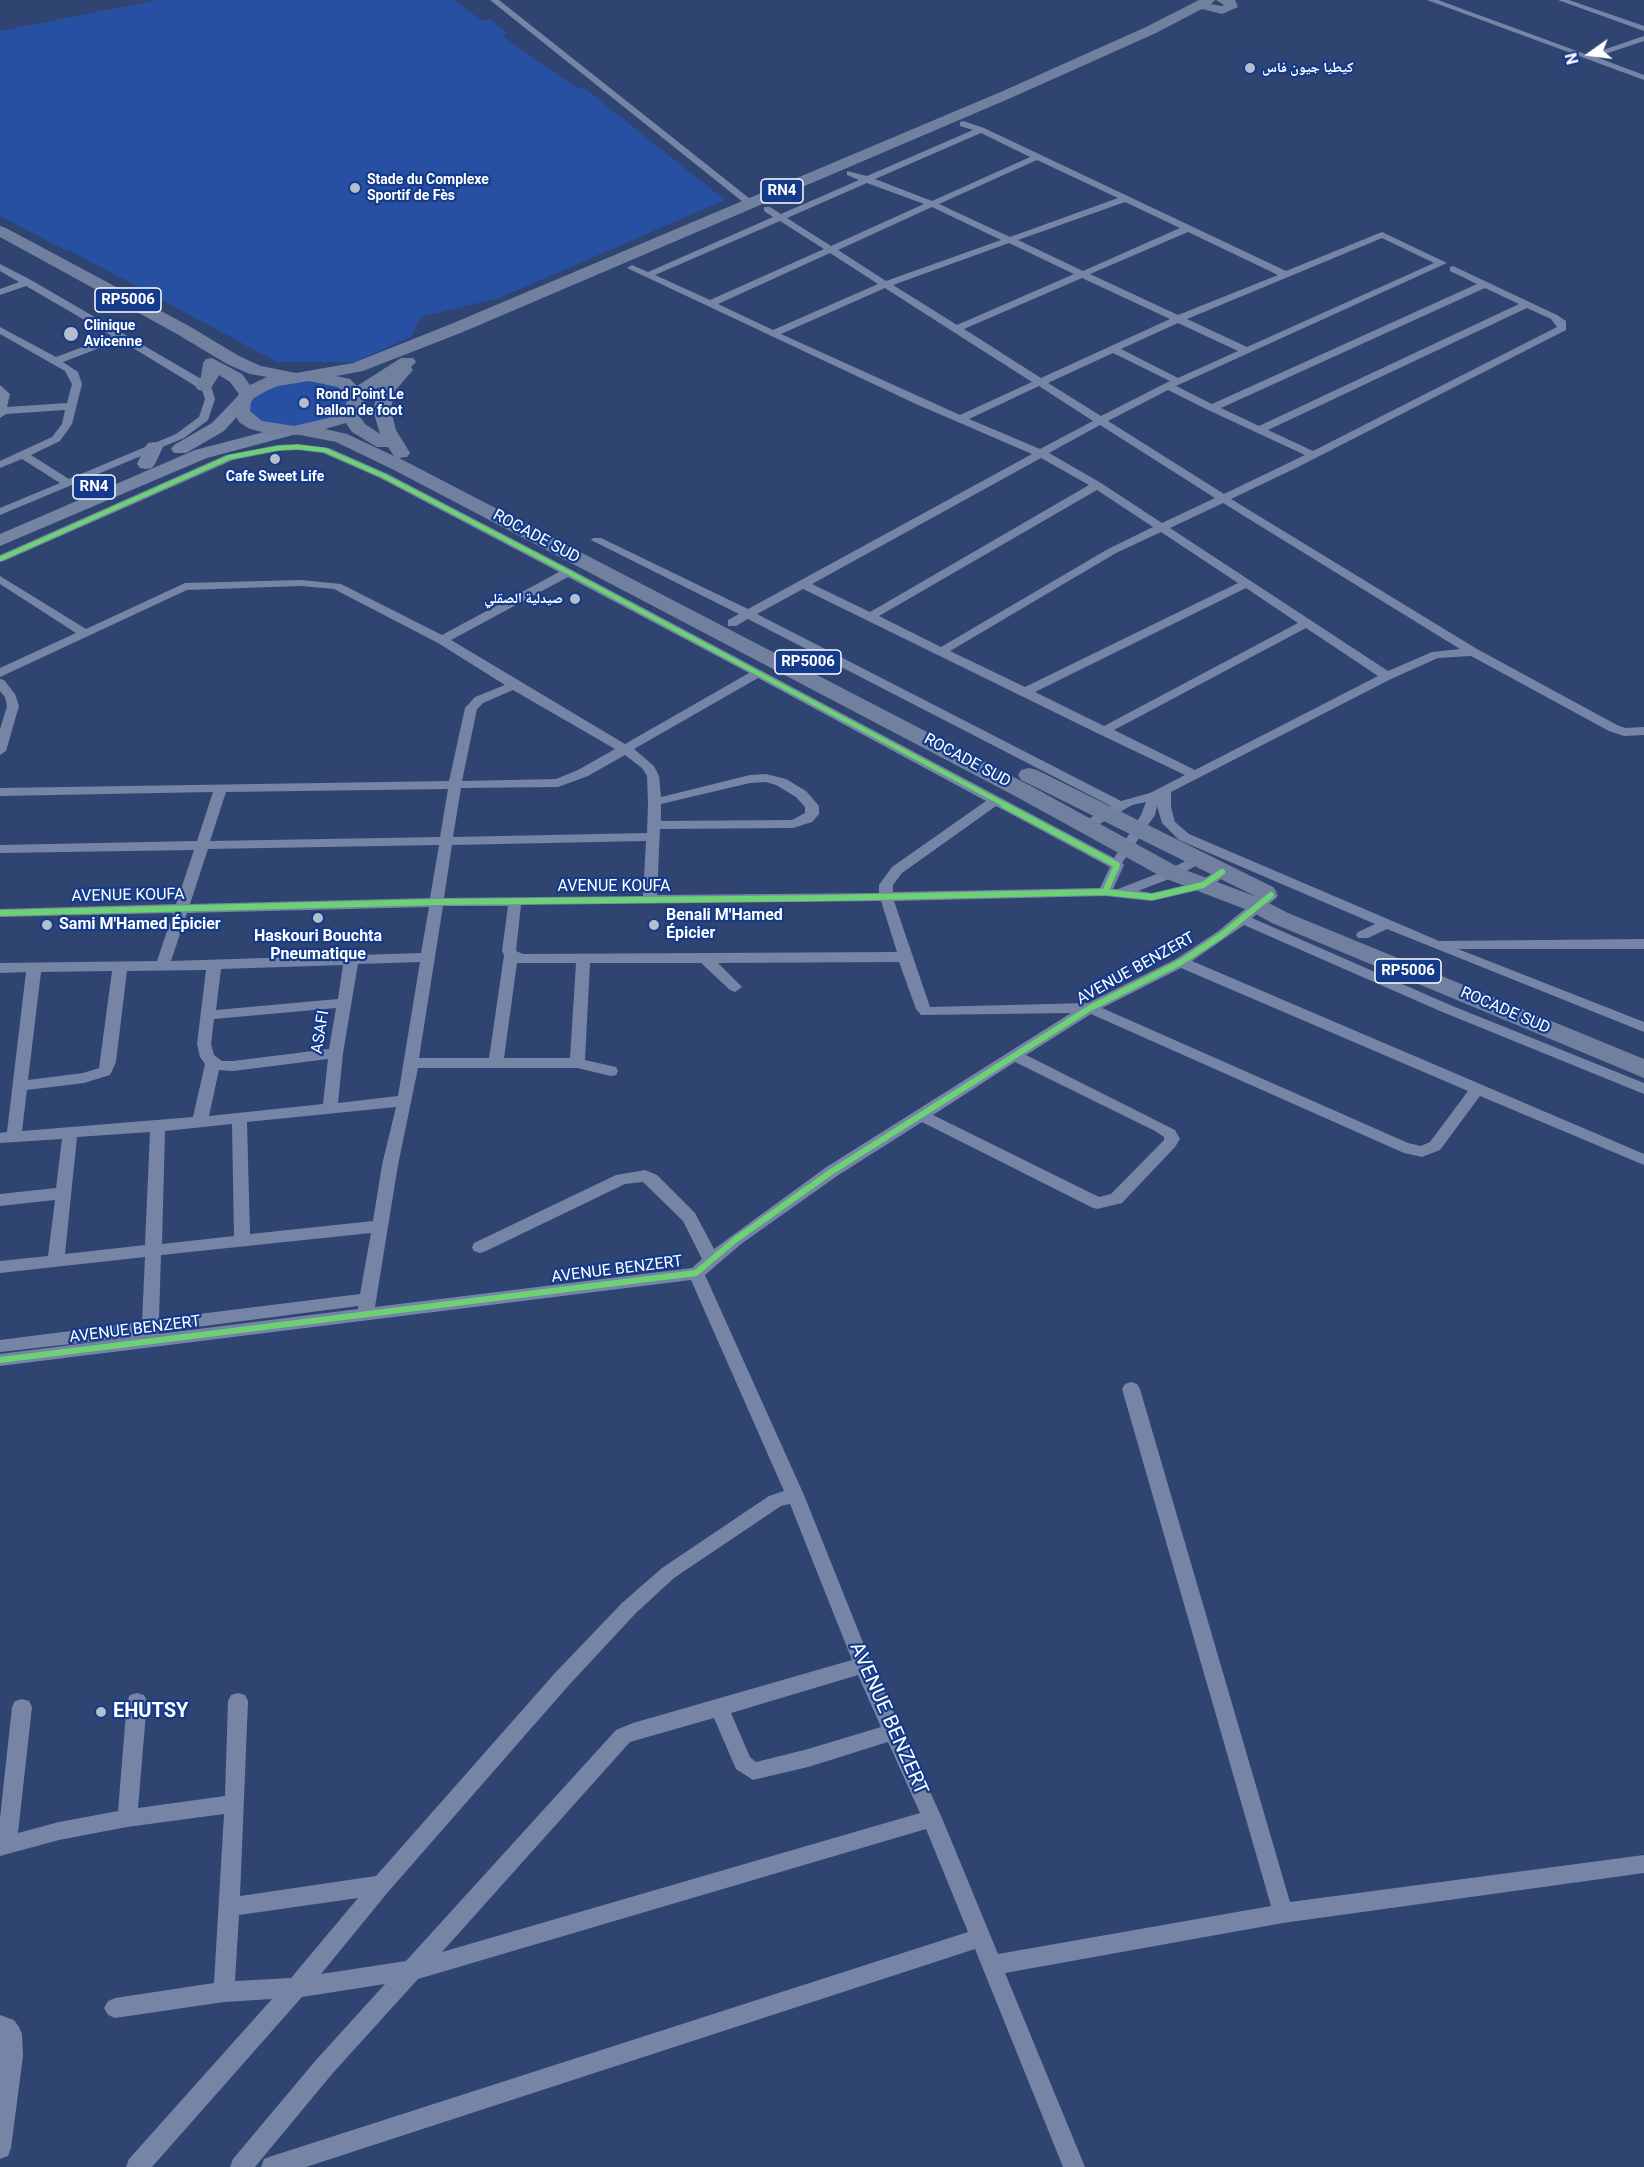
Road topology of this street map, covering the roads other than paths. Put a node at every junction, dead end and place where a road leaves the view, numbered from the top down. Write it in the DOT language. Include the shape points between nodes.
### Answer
graph roads {
  1 [pos="494,0"];
  2 [pos="1431,0"];
  3 [pos="1562,0"];
  4 [pos="1204,1"];
  5 [pos="1230,4"];
  6 [pos="1644,29"];
  7 [pos="1644,38"];
  8 [pos="1589,57"];
  9 [pos="1644,78"];
  10 [pos="963,124"];
  11 [pos="981,130"];
  12 [pos="1036,157"];
  13 [pos="850,173"];
  14 [pos="869,180"];
  15 [pos="1125,199"];
  16 [pos="751,204"];
  17 [pos="932,204"];
  18 [pos="767,209"];
  19 [pos="781,218"];
  20 [pos="1189,228"];
  21 [pos="0,231"];
  22 [pos="1009,240"];
  23 [pos="0,244"];
  24 [pos="832,250"];
  25 [pos="0,267"];
  26 [pos="632,268"];
  27 [pos="1454,269"];
  28 [pos="1081,274"];
  29 [pos="1284,274"];
  30 [pos="648,275"];
  31 [pos="28,282"];
  32 [pos="886,284"];
  33 [pos="1486,284"];
  34 [pos="0,292"];
  35 [pos="710,304"];
  36 [pos="1527,304"];
  37 [pos="1178,320"];
  38 [pos="956,328"];
  39 [pos="0,330"];
  40 [pos="774,333"];
  41 [pos="122,336"];
  42 [pos="1113,349"];
  43 [pos="1247,351"];
  44 [pos="414,359"];
  45 [pos="56,361"];
  46 [pos="375,362"];
  47 [pos="213,364"];
  48 [pos="242,372"];
  49 [pos="300,377"];
  50 [pos="1039,381"];
  51 [pos="1173,384"];
  52 [pos="204,386"];
  53 [pos="0,387"];
  54 [pos="356,394"];
  55 [pos="245,398"];
  56 [pos="72,406"];
  57 [pos="1212,408"];
  58 [pos="1,413"];
  59 [pos="350,413"];
  60 [pos="960,419"];
  61 [pos="1100,421"];
  62 [pos="1259,430"];
  63 [pos="295,431"];
  64 [pos="153,447"];
  65 [pos="1041,453"];
  66 [pos="401,454"];
  67 [pos="1313,455"];
  68 [pos="24,456"];
  69 [pos="365,458"];
  70 [pos="185,462"];
  71 [pos="146,464"];
  72 [pos="0,465"];
  73 [pos="407,479"];
  74 [pos="175,480"];
  75 [pos="68,483"];
  76 [pos="1097,485"];
  77 [pos="1224,499"];
  78 [pos="0,512"];
  79 [pos="0,528"];
  80 [pos="1162,528"];
  81 [pos="597,540"];
  82 [pos="0,541"];
  83 [pos="0,559"];
  84 [pos="568,572"];
  85 [pos="0,579"];
  86 [pos="803,584"];
  87 [pos="1245,584"];
  88 [pos="870,616"];
  89 [pos="740,618"];
  90 [pos="1305,624"];
  91 [pos="86,634"];
  92 [pos="442,640"];
  93 [pos="942,651"];
  94 [pos="1473,652"];
  95 [pos="758,673"];
  96 [pos="0,674"];
  97 [pos="1387,676"];
  98 [pos="0,683"];
  99 [pos="514,685"];
  100 [pos="1025,692"];
  101 [pos="1103,731"];
  102 [pos="1638,732"];
  103 [pos="1644,740"];
  104 [pos="623,749"];
  105 [pos="0,751"];
  106 [pos="1195,775"];
  107 [pos="455,784"];
  108 [pos="221,788"];
  109 [pos="0,792"];
  110 [pos="1160,793"];
  111 [pos="996,800"];
  112 [pos="655,802"];
  113 [pos="1113,809"];
  114 [pos="1086,826"];
  115 [pos="1137,829"];
  116 [pos="652,831"];
  117 [pos="446,840"];
  118 [pos="203,844"];
  119 [pos="0,849"];
  120 [pos="1121,856"];
  121 [pos="1196,860"];
  122 [pos="1172,873"];
  123 [pos="1213,879"];
  124 [pos="1105,892"];
  125 [pos="1123,892"];
  126 [pos="886,896"];
  127 [pos="650,900"];
  128 [pos="515,901"];
  129 [pos="437,902"];
  130 [pos="1257,907"];
  131 [pos="181,909"];
  132 [pos="0,913"];
  133 [pos="1387,924"];
  134 [pos="1363,935"];
  135 [pos="1434,944"];
  136 [pos="1644,944"];
  137 [pos="511,955"];
  138 [pos="428,957"];
  139 [pos="905,957"];
  140 [pos="705,958"];
  141 [pos="583,959"];
  142 [pos="351,961"];
  143 [pos="1181,962"];
  144 [pos="164,965"];
  145 [pos="214,965"];
  146 [pos="120,966"];
  147 [pos="0,968"];
  148 [pos="34,968"];
  149 [pos="735,987"];
  150 [pos="344,1003"];
  151 [pos="1090,1008"];
  152 [pos="208,1015"];
  153 [pos="1644,1027"];
  154 [pos="1644,1051"];
  155 [pos="336,1053"];
  156 [pos="1015,1056"];
  157 [pos="213,1063"];
  158 [pos="496,1063"];
  159 [pos="577,1063"];
  160 [pos="411,1064"];
  161 [pos="1644,1069"];
  162 [pos="611,1071"];
  163 [pos="21,1086"];
  164 [pos="1477,1089"];
  165 [pos="1644,1089"];
  166 [pos="405,1101"];
  167 [pos="330,1110"];
  168 [pos="921,1115"];
  169 [pos="238,1118"];
  170 [pos="200,1122"];
  171 [pos="159,1126"];
  172 [pos="70,1132"];
  173 [pos="7,1138"];
  174 [pos="1644,1160"];
  175 [pos="63,1193"];
  176 [pos="0,1200"];
  177 [pos="378,1226"];
  178 [pos="242,1239"];
  179 [pos="480,1246"];
  180 [pos="155,1250"];
  181 [pos="56,1261"];
  182 [pos="0,1267"];
  183 [pos="704,1267"];
  184 [pos="366,1307"];
  185 [pos="150,1335"];
  186 [pos="0,1346"];
  187 [pos="0,1360"];
  188 [pos="1131,1389"];
  189 [pos="795,1495"];
  190 [pos="863,1665"];
  191 [pos="137,1701"];
  192 [pos="238,1701"];
  193 [pos="22,1707"];
  194 [pos="719,1708"];
  195 [pos="894,1731"];
  196 [pos="236,1804"];
  197 [pos="127,1818"];
  198 [pos="932,1818"];
  199 [pos="4,1846"];
  200 [pos="1644,1864"];
  201 [pos="381,1885"];
  202 [pos="229,1907"];
  203 [pos="1283,1913"];
  204 [pos="982,1937"];
  205 [pos="993,1965"];
  206 [pos="413,1970"];
  207 [pos="296,1988"];
  208 [pos="224,1992"];
  209 [pos="115,2008"];
  210 [pos="0,2025"];
  211 [pos="0,2148"];
  212 [pos="137,2167"];
  213 [pos="241,2167"];
  214 [pos="272,2167"];
  215 [pos="1074,2167"];
  1 -- 16 [label="street"];
  2 -- 8 [label="street"];
  3 -- 6 [label="street"];
  4 -- 5 [label="highway, RN4" via="1209,9"];
  4 -- 16 [label="highway, RN4" via="1160,26"];
  5 -- 10 [label="highway, RN4"];
  7 -- 8 [label="street"];
  8 -- 9 [label="street"];
  10 -- 11 [label="street"];
  10 -- 13 [label="highway, RN4"];
  11 -- 12 [label="street"];
  11 -- 14 [label="street"];
  12 -- 15 [label="street"];
  12 -- 17 [label="street"];
  13 -- 14 [label="street"];
  13 -- 18 [label="highway, RN4"];
  14 -- 17 [label="street"];
  14 -- 19 [label="street"];
  15 -- 20 [label="street"];
  15 -- 22 [label="street"];
  16 -- 46 [label="highway, RN4"];
  17 -- 22 [label="street"];
  17 -- 24 [label="street"];
  18 -- 19 [label="street"];
  18 -- 26 [label="highway, RN4"];
  19 -- 24 [label="street"];
  19 -- 30 [label="street"];
  20 -- 28 [label="street"];
  20 -- 29 [label="street"];
  21 -- 48 [label="highway, RP5006"];
  22 -- 28 [label="street"];
  22 -- 32 [label="street"];
  23 -- 47 [label="highway, RP5006"];
  24 -- 32 [label="street"];
  24 -- 35 [label="street"];
  25 -- 31 [label="street"];
  26 -- 30 [label="street"];
  26 -- 44 [label="highway, RN4"];
  27 -- 33 [label="street"];
  28 -- 37 [label="street"];
  28 -- 38 [label="street"];
  29 -- 37 [label="street"];
  29 -- 43 [label="street" via="1382,235 1442,263"];
  30 -- 35 [label="street"];
  31 -- 34 [label="street"];
  31 -- 41 [label="street"];
  32 -- 38 [label="street"];
  32 -- 40 [label="street"];
  33 -- 36 [label="street"];
  33 -- 57 [label="street"];
  35 -- 40 [label="street"];
  36 -- 62 [label="street"];
  36 -- 67 [label="street" via="1559,320 1562,327"];
  37 -- 42 [label="street"];
  37 -- 43 [label="street"];
  38 -- 50 [label="street"];
  39 -- 45 [label="street"];
  40 -- 60 [label="street"];
  41 -- 45 [label="street"];
  41 -- 52 [label="street"];
  42 -- 50 [label="street"];
  42 -- 51 [label="street"];
  43 -- 51 [label="street"];
  44 -- 54 [label="highway, RN4"];
  44 -- 66 [label="highway" via="389,385 383,398 383,418"];
  45 -- 56 [label="street" via="77,379"];
  46 -- 48 [label="highway"];
  46 -- 49 [label="highway, RN4"];
  47 -- 48 [label="highway, RP5006"];
  47 -- 52 [label="highway"];
  48 -- 49 [label="highway, RP5006"];
  48 -- 55 [label="highway, RP5006"];
  49 -- 54 [label="highway, RN4" via="344,383"];
  49 -- 55 [label="highway, RN4" via="274,381"];
  50 -- 60 [label="street"];
  50 -- 61 [label="street"];
  51 -- 57 [label="street"];
  51 -- 61 [label="street"];
  52 -- 64 [label="street" via="210,399 204,418 180,436"];
  53 -- 58 [label="street" via="5,394"];
  54 -- 59 [label="highway"];
  55 -- 63 [label="highway, RN4" via="242,411 246,419 256,425"];
  55 -- 71 [label="main road, RN4" via="205,436"];
  56 -- 58 [label="street"];
  56 -- 68 [label="street" via="67,424 56,439"];
  57 -- 62 [label="street"];
  59 -- 63 [label="highway, RN4" via="334,422"];
  59 -- 66 [label="highway, ROCADE SUD / RP5006" via="358,428"];
  60 -- 65 [label="street"];
  61 -- 65 [label="street"];
  61 -- 77 [label="street"];
  62 -- 67 [label="street"];
  63 -- 69 [label="highway, ROCADE SUD / RP5006" via="341,438"];
  63 -- 70 [label="main road, RN4" via="220,447"];
  64 -- 71 [label="main road"];
  64 -- 75 [label="street"];
  65 -- 76 [label="street"];
  65 -- 86 [label="street"];
  66 -- 89 [label="highway, ROCADE SUD / RP5006"];
  67 -- 77 [label="street"];
  68 -- 72 [label="street"];
  68 -- 75 [label="street"];
  69 -- 73 [label="highway, ROCADE SUD / RP5006"];
  69 -- 74 [label="street" via="325,450 278,448 230,457"];
  70 -- 74 [label="main road"];
  70 -- 82 [label="main road, RN4"];
  71 -- 79 [label="main road, RN4"];
  73 -- 84 [label="street"];
  73 -- 114 [label="highway, ROCADE SUD / RP5006" via="884,717"];
  74 -- 83 [label="street"];
  75 -- 78 [label="street"];
  76 -- 80 [label="street"];
  76 -- 88 [label="street"];
  77 -- 80 [label="street"];
  77 -- 94 [label="street"];
  80 -- 87 [label="street"];
  80 -- 93 [label="street" via="1112,551"];
  81 -- 89 [label="street"];
  84 -- 92 [label="street"];
  84 -- 95 [label="street"];
  85 -- 91 [label="street"];
  86 -- 88 [label="street"];
  86 -- 89 [label="street"];
  87 -- 90 [label="street"];
  87 -- 100 [label="street"];
  88 -- 93 [label="street"];
  89 -- 113 [label="highway, ROCADE SUD / RP5006"];
  90 -- 97 [label="street"];
  90 -- 101 [label="street"];
  91 -- 92 [label="street" via="186,587 325,584 347,590"];
  91 -- 96 [label="street"];
  92 -- 99 [label="street"];
  93 -- 100 [label="street"];
  94 -- 97 [label="street" via="1436,656"];
  94 -- 102 [label="street" via="1613,728"];
  95 -- 104 [label="street"];
  95 -- 111 [label="street"];
  97 -- 106 [label="street"];
  98 -- 105 [label="street" via="13,706"];
  99 -- 104 [label="street"];
  99 -- 107 [label="street" via="471,708"];
  100 -- 101 [label="street"];
  101 -- 106 [label="street"];
  102 -- 103 [label="street"];
  104 -- 107 [label="street" via="558,783"];
  104 -- 112 [label="street" via="648,766"];
  106 -- 110 [label="street"];
  107 -- 108 [label="street"];
  107 -- 117 [label="street"];
  108 -- 109 [label="street"];
  108 -- 118 [label="street"];
  110 -- 113 [label="street"];
  110 -- 115 [label="street"];
  110 -- 133 [label="street" via="1169,823 1184,837"];
  111 -- 120 [label="street"];
  111 -- 126 [label="street" via="897,870 889,879"];
  112 -- 116 [label="street"];
  112 -- 116 [label="street" via="766,778 801,794 812,806 812,814 793,824"];
  113 -- 114 [label="street"];
  113 -- 115 [label="highway, ROCADE SUD / RP5006"];
  114 -- 120 [label="highway, ROCADE SUD / RP5006"];
  115 -- 120 [label="street"];
  115 -- 121 [label="highway, ROCADE SUD / RP5006"];
  116 -- 117 [label="street"];
  116 -- 127 [label="street"];
  117 -- 118 [label="street"];
  117 -- 129 [label="street"];
  118 -- 119 [label="street"];
  118 -- 131 [label="street"];
  120 -- 122 [label="highway, ROCADE SUD / RP5006"];
  120 -- 124 [label="street"];
  121 -- 122 [label="street, AVENUE KOUFA"];
  121 -- 123 [label="highway, ROCADE SUD / RP5006"];
  122 -- 123 [label="highway, ROCADE SUD / RP5006"];
  122 -- 125 [label="street, AVENUE KOUFA"];
  123 -- 125 [label="street, AVENUE KOUFA" via="1161,896"];
  123 -- 130 [label="highway, ROCADE SUD / RP5006"];
  124 -- 125 [label="street, AVENUE KOUFA"];
  124 -- 126 [label="street, AVENUE KOUFA"];
  126 -- 127 [label="street, AVENUE KOUFA"];
  126 -- 139 [label="street"];
  127 -- 128 [label="street, AVENUE KOUFA"];
  128 -- 129 [label="street, AVENUE KOUFA"];
  128 -- 137 [label="street"];
  129 -- 131 [label="street, AVENUE KOUFA"];
  129 -- 138 [label="street"];
  130 -- 134 [label="highway, ROCADE SUD / RP5006"];
  130 -- 143 [label="street, AVENUE BENZERT"];
  130 -- 161 [label="highway, ROCADE SUD / RP5006"];
  130 -- 165 [label="street" via="1445,1008"];
  131 -- 132 [label="street, AVENUE KOUFA"];
  131 -- 144 [label="street"];
  133 -- 134 [label="street"];
  133 -- 135 [label="street"];
  134 -- 154 [label="highway, ROCADE SUD / RP5006"];
  135 -- 136 [label="street"];
  135 -- 153 [label="street"];
  137 -- 141 [label="street" via="521,959"];
  137 -- 158 [label="street"];
  138 -- 142 [label="street"];
  138 -- 160 [label="street"];
  139 -- 140 [label="street"];
  139 -- 151 [label="street" via="926,1012"];
  140 -- 141 [label="street"];
  140 -- 149 [label="street"];
  141 -- 159 [label="street"];
  142 -- 145 [label="street"];
  142 -- 150 [label="street, ASAFI"];
  143 -- 151 [label="street, AVENUE BENZERT"];
  143 -- 164 [label="street"];
  144 -- 145 [label="street"];
  144 -- 146 [label="street"];
  145 -- 152 [label="street"];
  146 -- 148 [label="street"];
  146 -- 163 [label="street" via="105,1071 84,1078"];
  147 -- 148 [label="street"];
  148 -- 163 [label="street"];
  150 -- 152 [label="street"];
  150 -- 155 [label="street, ASAFI"];
  151 -- 156 [label="street, AVENUE BENZERT"];
  151 -- 164 [label="street" via="1404,1148 1422,1152 1436,1146"];
  152 -- 157 [label="street" via="204,1044"];
  155 -- 157 [label="street" via="233,1066"];
  155 -- 167 [label="street, ASAFI"];
  156 -- 168 [label="street, AVENUE BENZERT"];
  156 -- 168 [label="street" via="1160,1126 1170,1134 1170,1143 1116,1199 1097,1203"];
  157 -- 170 [label="street"];
  158 -- 159 [label="street"];
  158 -- 160 [label="street"];
  159 -- 162 [label="street"];
  160 -- 166 [label="street"];
  163 -- 173 [label="street"];
  164 -- 174 [label="street"];
  166 -- 167 [label="street"];
  166 -- 177 [label="street"];
  167 -- 169 [label="street"];
  168 -- 183 [label="street, AVENUE BENZERT" via="831,1172 735,1240"];
  169 -- 170 [label="street"];
  169 -- 178 [label="street"];
  170 -- 171 [label="street"];
  171 -- 172 [label="street"];
  171 -- 180 [label="street"];
  172 -- 173 [label="street"];
  172 -- 175 [label="street"];
  175 -- 176 [label="street"];
  175 -- 181 [label="street"];
  177 -- 178 [label="street"];
  177 -- 184 [label="street"];
  178 -- 180 [label="street"];
  179 -- 183 [label="street" via="622,1179 645,1176 689,1217"];
  180 -- 181 [label="street"];
  180 -- 185 [label="street"];
  181 -- 182 [label="street"];
  183 -- 184 [label="street, AVENUE BENZERT"];
  183 -- 189 [label="street, AVENUE BENZERT"];
  184 -- 185 [label="street, AVENUE BENZERT"];
  185 -- 186 [label="street, AVENUE BENZERT"];
  185 -- 187 [label="street, AVENUE BENZERT"];
  188 -- 203 [label="street"];
  189 -- 190 [label="street, AVENUE BENZERT"];
  189 -- 201 [label="street" via="775,1501 678,1566 629,1608"];
  190 -- 194 [label="street"];
  190 -- 195 [label="street, AVENUE BENZERT"];
  191 -- 197 [label="street"];
  192 -- 196 [label="street"];
  193 -- 199 [label="street"];
  194 -- 195 [label="street" via="743,1763 753,1771"];
  194 -- 206 [label="street" via="623,1736"];
  195 -- 198 [label="street, AVENUE BENZERT"];
  196 -- 197 [label="street"];
  196 -- 202 [label="street"];
  197 -- 199 [label="street"];
  198 -- 204 [label="street, AVENUE BENZERT"];
  198 -- 206 [label="street"];
  200 -- 203 [label="street"];
  201 -- 202 [label="street"];
  201 -- 207 [label="street"];
  202 -- 208 [label="street"];
  203 -- 205 [label="street"];
  204 -- 205 [label="street, AVENUE BENZERT"];
  204 -- 214 [label="street"];
  205 -- 215 [label="street, AVENUE BENZERT"];
  206 -- 207 [label="street"];
  206 -- 213 [label="street" via="324,2067"];
  207 -- 208 [label="street"];
  207 -- 212 [label="street"];
  208 -- 209 [label="street"];
  210 -- 211 [label="street" via="11,2034 12,2056"];
}
